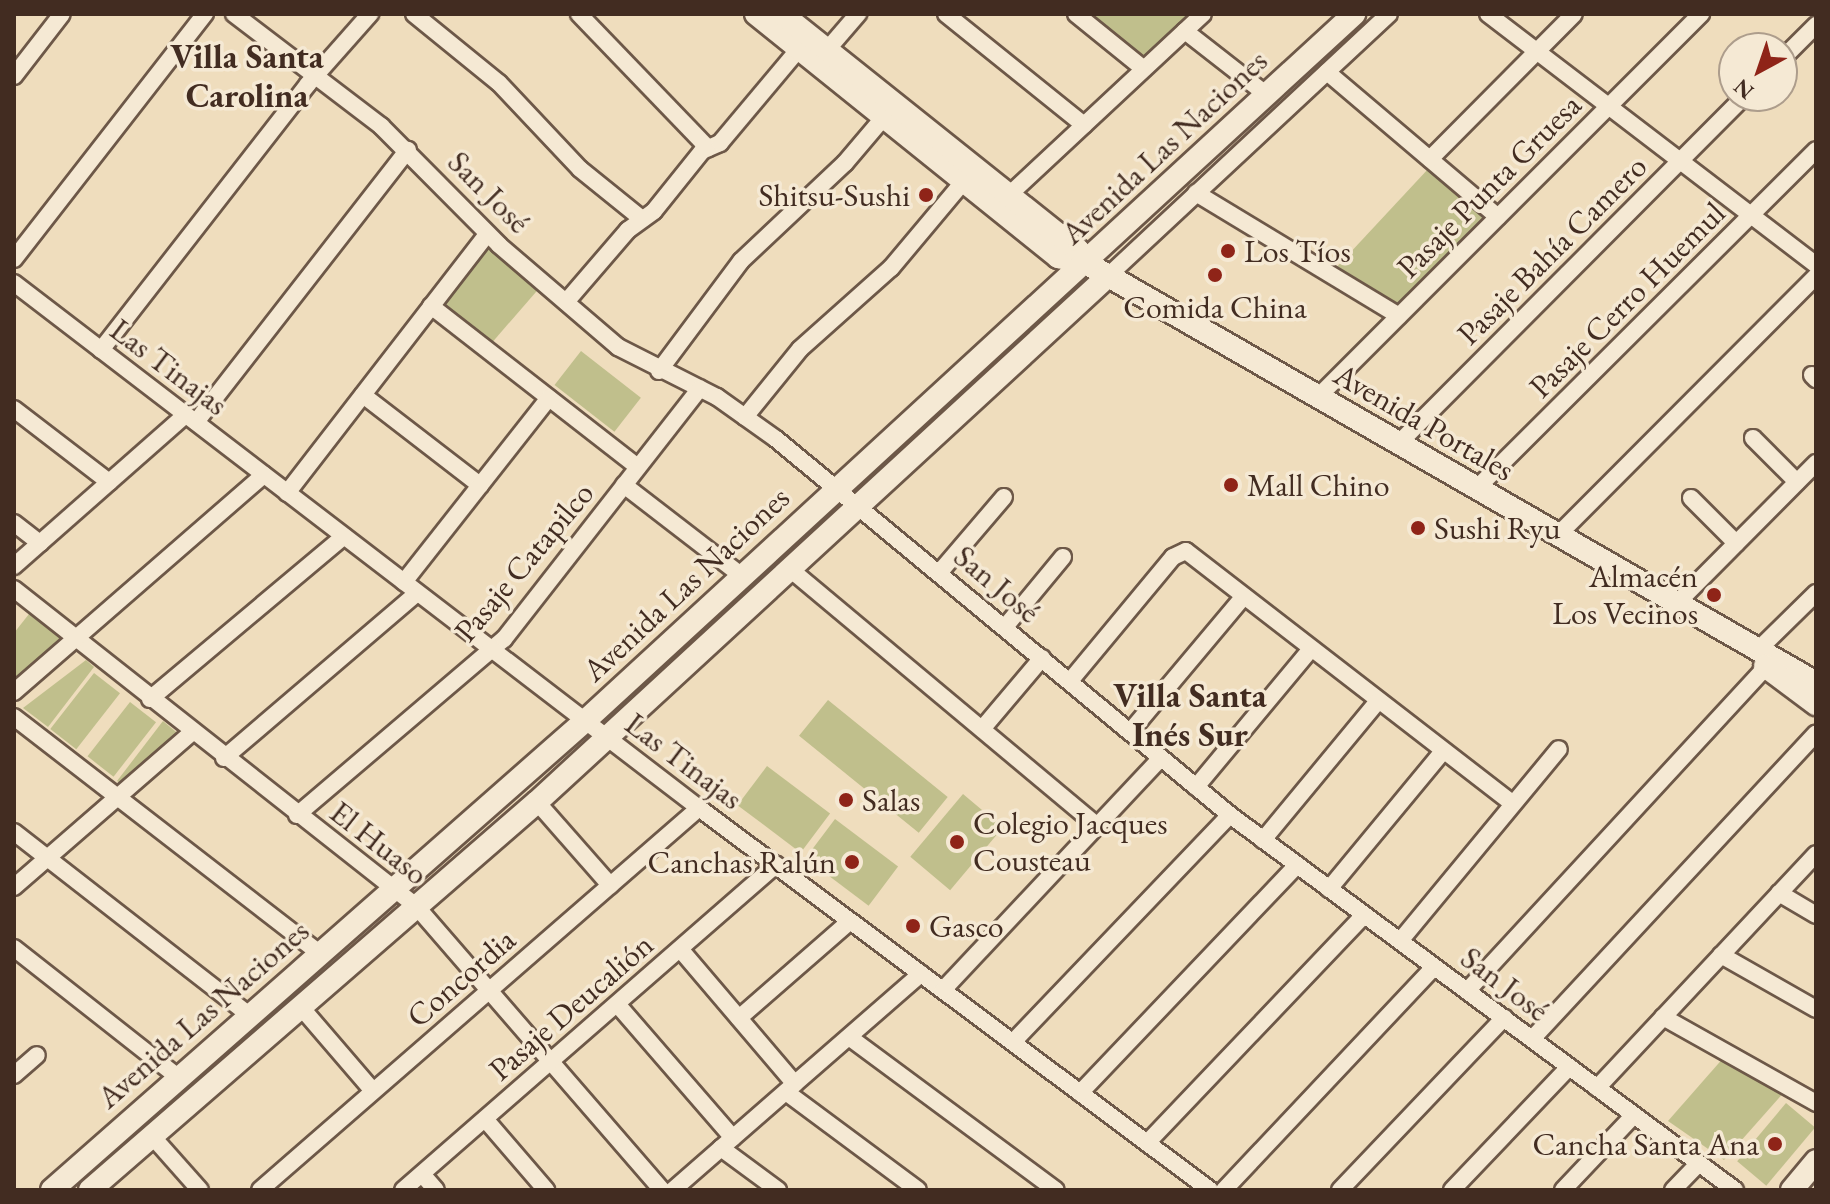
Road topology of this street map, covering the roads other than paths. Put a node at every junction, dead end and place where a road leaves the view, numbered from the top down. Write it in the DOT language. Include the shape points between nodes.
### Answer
graph roads {
  1 [pos="62,14"];
  2 [pos="205,14"];
  3 [pos="234,14"];
  4 [pos="370,14"];
  5 [pos="414,14"];
  6 [pos="579,14"];
  7 [pos="756,14"];
  8 [pos="782,14"];
  9 [pos="858,14"];
  10 [pos="946,14"];
  11 [pos="1076,14"];
  12 [pos="1203,14"];
  13 [pos="1354,14"];
  14 [pos="1389,14"];
  15 [pos="1488,14"];
  16 [pos="1574,14"];
  17 [pos="1701,14"];
  18 [pos="1816,25"];
  19 [pos="1185,31"];
  20 [pos="1798,43"];
  21 [pos="799,49"];
  22 [pos="827,50"];
  23 [pos="1537,51"];
  24 [pos="1298,66"];
  25 [pos="1144,69"];
  26 [pos="14,76"];
  27 [pos="317,77"];
  28 [pos="1321,78"];
  29 [pos="1267,95"];
  30 [pos="1609,106"];
  31 [pos="1729,112"];
  32 [pos="884,117"];
  33 [pos="1084,125"];
  34 [pos="708,148"];
  35 [pos="408,150"];
  36 [pos="1816,150"];
  37 [pos="1430,159"];
  38 [pos="1680,161"];
  39 [pos="964,181"];
  40 [pos="1196,193"];
  41 [pos="1009,195"];
  42 [pos="1751,215"];
  43 [pos="1498,217"];
  44 [pos="642,219"];
  45 [pos="487,234"];
  46 [pos="14,259"];
  47 [pos="1086,263"];
  48 [pos="1816,265"];
  49 [pos="1108,276"];
  50 [pos="1816,276"];
  51 [pos="14,283"];
  52 [pos="566,302"];
  53 [pos="431,306"];
  54 [pos="1399,316"];
  55 [pos="101,350"];
  56 [pos="659,371"];
  57 [pos="700,388"];
  58 [pos="363,395"];
  59 [pos="1318,397"];
  60 [pos="549,398"];
  61 [pos="14,409"];
  62 [pos="745,417"];
  63 [pos="190,418"];
  64 [pos="1753,438"];
  65 [pos="1398,444"];
  66 [pos="1816,463"];
  67 [pos="638,467"];
  68 [pos="264,475"];
  69 [pos="109,482"];
  70 [pos="1797,482"];
  71 [pos="480,485"];
  72 [pos="624,485"];
  73 [pos="837,489"];
  74 [pos="1476,489"];
  75 [pos="287,493"];
  76 [pos="1004,497"];
  77 [pos="1691,498"];
  78 [pos="858,505"];
  79 [pos="14,523"];
  80 [pos="344,536"];
  81 [pos="1557,536"];
  82 [pos="40,543"];
  83 [pos="1736,543"];
  84 [pos="1063,557"];
  85 [pos="14,566"];
  86 [pos="790,569"];
  87 [pos="939,573"];
  88 [pos="742,576"];
  89 [pos="411,587"];
  90 [pos="14,589"];
  91 [pos="1816,593"];
  92 [pos="1244,596"];
  93 [pos="1675,605"];
  94 [pos="1005,627"];
  95 [pos="75,640"];
  96 [pos="1311,649"];
  97 [pos="493,650"];
  98 [pos="1042,658"];
  99 [pos="1763,658"];
  100 [pos="1070,681"];
  101 [pos="1816,683"];
  102 [pos="14,692"];
  103 [pos="150,699"];
  104 [pos="1377,702"];
  105 [pos="1816,704"];
  106 [pos="14,717"];
  107 [pos="585,721"];
  108 [pos="982,729"];
  109 [pos="192,732"];
  110 [pos="1130,732"];
  111 [pos="1816,733"];
  112 [pos="608,738"];
  113 [pos="1559,749"];
  114 [pos="1443,751"];
  115 [pos="224,758"];
  116 [pos="1161,758"];
  117 [pos="1196,787"];
  118 [pos="118,797"];
  119 [pos="537,802"];
  120 [pos="1513,804"];
  121 [pos="699,808"];
  122 [pos="297,815"];
  123 [pos="1230,815"];
  124 [pos="1097,826"];
  125 [pos="14,832"];
  126 [pos="1263,840"];
  127 [pos="1816,854"];
  128 [pos="47,858"];
  129 [pos="776,865"];
  130 [pos="1297,865"];
  131 [pos="610,885"];
  132 [pos="14,887"];
  133 [pos="1329,889"];
  134 [pos="393,891"];
  135 [pos="1779,893"];
  136 [pos="416,906"];
  137 [pos="1364,915"];
  138 [pos="1816,915"];
  139 [pos="850,921"];
  140 [pos="1400,941"];
  141 [pos="14,948"];
  142 [pos="680,949"];
  143 [pos="319,953"];
  144 [pos="1721,955"];
  145 [pos="1434,967"];
  146 [pos="921,974"];
  147 [pos="489,990"];
  148 [pos="943,990"];
  149 [pos="1467,991"];
  150 [pos="617,1004"];
  151 [pos="300,1006"];
  152 [pos="1816,1009"];
  153 [pos="249,1015"];
  154 [pos="1663,1017"];
  155 [pos="739,1018"];
  156 [pos="1504,1018"];
  157 [pos="849,1037"];
  158 [pos="1532,1039"];
  159 [pos="1013,1042"];
  160 [pos="37,1055"];
  161 [pos="551,1061"];
  162 [pos="1569,1067"];
  163 [pos="14,1075"];
  164 [pos="178,1077"];
  165 [pos="790,1088"];
  166 [pos="1597,1088"];
  167 [pos="373,1091"];
  168 [pos="1080,1093"];
  169 [pos="1816,1103"];
  170 [pos="1634,1115"];
  171 [pos="485,1119"];
  172 [pos="152,1136"];
  173 [pos="727,1143"];
  174 [pos="1147,1143"];
  175 [pos="1816,1161"];
  176 [pos="1699,1163"];
  177 [pos="422,1174"];
  178 [pos="52,1190"];
  179 [pos="90,1190"];
  180 [pos="200,1190"];
  181 [pos="260,1190"];
  182 [pos="403,1190"];
  183 [pos="436,1190"];
  184 [pos="546,1190"];
  185 [pos="662,1190"];
  186 [pos="673,1190"];
  187 [pos="778,1190"];
  188 [pos="918,1190"];
  189 [pos="1056,1190"];
  190 [pos="1210,1190"];
  191 [pos="1224,1190"];
  192 [pos="1340,1190"];
  193 [pos="1452,1190"];
  194 [pos="1563,1190"];
  195 [pos="1673,1190"];
  196 [pos="1735,1190"];
  197 [pos="1792,1190"];
  1 -- 26 [label="street"];
  2 -- 46 [label="street"];
  3 -- 27 [label="street, San José"];
  4 -- 27 [label="street"];
  5 -- 44 [label="street" via="499,83 580,169"];
  6 -- 34 [label="street"];
  7 -- 21 [label="street, Avenida Portales"];
  8 -- 22 [label="street, Avenida Portales"];
  9 -- 22 [label="street"];
  10 -- 33 [label="street"];
  11 -- 25 [label="street"];
  12 -- 19 [label="street"];
  13 -- 24 [label="street, Avenida Las Naciones"];
  14 -- 28 [label="street, Avenida Las Naciones"];
  15 -- 23 [label="street"];
  16 -- 23 [label="street"];
  17 -- 30 [label="street, Pasaje Punta Gruesa"];
  18 -- 20 [label="street"];
  19 -- 25 [label="street"];
  19 -- 29 [label="street"];
  21 -- 32 [label="street, Avenida Portales"];
  21 -- 34 [label="street" via="720,143"];
  22 -- 41 [label="street, Avenida Portales"];
  23 -- 30 [label="street"];
  23 -- 37 [label="street"];
  24 -- 28 [label="street"];
  24 -- 29 [label="street, Avenida Las Naciones"];
  25 -- 33 [label="street"];
  27 -- 35 [label="street, San José"];
  27 -- 55 [label="street"];
  28 -- 37 [label="street"];
  28 -- 40 [label="street, Avenida Las Naciones"];
  29 -- 47 [label="street, Avenida Las Naciones"];
  30 -- 38 [label="street"];
  30 -- 43 [label="street, Pasaje Punta Gruesa"];
  31 -- 38 [label="street, Pasaje Bahía Camero"];
  32 -- 39 [label="street, Avenida Portales"];
  32 -- 56 [label="street" via="845,163 741,261"];
  33 -- 41 [label="street"];
  34 -- 44 [label="street"];
  35 -- 45 [label="street, San José"];
  35 -- 63 [label="street"];
  36 -- 42 [label="street, Pasaje Cerro Huemul"];
  37 -- 43 [label="street"];
  38 -- 42 [label="street"];
  38 -- 65 [label="street, Pasaje Bahía Camero"];
  39 -- 47 [label="street, Avenida Portales" via="1058,257"];
  39 -- 62 [label="street" via="891,268 800,349"];
  40 -- 49 [label="street, Avenida Las Naciones"];
  40 -- 54 [label="street"];
  41 -- 47 [label="street, Avenida Portales" via="1078,250"];
  42 -- 48 [label="street"];
  42 -- 74 [label="street, Pasaje Cerro Huemul"];
  43 -- 54 [label="street, Pasaje Punta Gruesa"];
  44 -- 52 [label="street"];
  45 -- 52 [label="street, San José"];
  45 -- 53 [label="street"];
  47 -- 49 [label="street, Avenida Portales"];
  47 -- 73 [label="street, Avenida Las Naciones"];
  49 -- 59 [label="street, Avenida Portales"];
  49 -- 78 [label="street, Avenida Las Naciones"];
  50 -- 81 [label="street"];
  51 -- 55 [label="street, Las Tinajas"];
  52 -- 56 [label="street, San José" via="628,354"];
  53 -- 58 [label="street"];
  53 -- 60 [label="street"];
  54 -- 59 [label="street, Pasaje Punta Gruesa"];
  55 -- 63 [label="street, Las Tinajas"];
  56 -- 57 [label="street, San José"];
  57 -- 62 [label="street, San José"];
  57 -- 67 [label="street, Pasaje Catapilco"];
  58 -- 71 [label="street"];
  58 -- 75 [label="street"];
  59 -- 65 [label="street, Avenida Portales"];
  60 -- 67 [label="street"];
  60 -- 71 [label="street"];
  61 -- 69 [label="street"];
  62 -- 73 [label="street, San José"];
  63 -- 68 [label="street, Las Tinajas"];
  63 -- 69 [label="street"];
  64 -- 70 [label="street"];
  65 -- 74 [label="street, Avenida Portales"];
  66 -- 70 [label="street"];
  67 -- 72 [label="street, Pasaje Catapilco"];
  68 -- 75 [label="street, Las Tinajas"];
  68 -- 95 [label="street"];
  69 -- 82 [label="street"];
  70 -- 83 [label="street"];
  71 -- 89 [label="street"];
  72 -- 88 [label="street"];
  72 -- 97 [label="street, Pasaje Catapilco"];
  73 -- 78 [label="street, San José"];
  73 -- 88 [label="street, Avenida Las Naciones"];
  74 -- 81 [label="street, Avenida Portales"];
  75 -- 80 [label="street, Las Tinajas"];
  76 -- 87 [label="street"];
  77 -- 83 [label="street"];
  78 -- 86 [label="street, Avenida Las Naciones"];
  78 -- 87 [label="street, San José"];
  79 -- 82 [label="street"];
  80 -- 89 [label="street, Las Tinajas"];
  80 -- 103 [label="street"];
  81 -- 93 [label="street, Avenida Portales"];
  82 -- 85 [label="street"];
  83 -- 93 [label="street"];
  84 -- 94 [label="street"];
  86 -- 108 [label="street"];
  86 -- 112 [label="street, Avenida Las Naciones"];
  87 -- 94 [label="street, San José"];
  88 -- 107 [label="street, Avenida Las Naciones"];
  89 -- 97 [label="street, Las Tinajas"];
  89 -- 115 [label="street"];
  90 -- 95 [label="street, El Huaso"];
  91 -- 99 [label="street"];
  92 -- 96 [label="street"];
  92 -- 100 [label="street" via="1183,551"];
  92 -- 110 [label="street"];
  93 -- 99 [label="street, Avenida Portales"];
  94 -- 98 [label="street, San José"];
  95 -- 102 [label="street"];
  95 -- 103 [label="street, El Huaso"];
  96 -- 104 [label="street"];
  96 -- 117 [label="street"];
  97 -- 107 [label="street, Las Tinajas"];
  97 -- 122 [label="street, Pasaje Catapilco"];
  98 -- 100 [label="street, San José"];
  98 -- 108 [label="street"];
  99 -- 101 [label="street, Avenida Portales"];
  99 -- 105 [label="street, Avenida Portales"];
  99 -- 149 [label="street"];
  100 -- 110 [label="street, San José"];
  103 -- 109 [label="street, El Huaso"];
  104 -- 114 [label="street"];
  104 -- 126 [label="street"];
  106 -- 118 [label="street"];
  107 -- 112 [label="street, Las Tinajas"];
  107 -- 134 [label="street, Avenida Las Naciones"];
  108 -- 124 [label="street"];
  109 -- 115 [label="street, El Huaso"];
  109 -- 118 [label="street"];
  110 -- 116 [label="street, San José"];
  111 -- 158 [label="street"];
  112 -- 119 [label="street, Avenida Las Naciones"];
  112 -- 121 [label="street, Las Tinajas"];
  113 -- 120 [label="street"];
  114 -- 120 [label="street"];
  114 -- 133 [label="street"];
  115 -- 122 [label="street, El Huaso"];
  116 -- 117 [label="street, San José"];
  116 -- 124 [label="street"];
  117 -- 123 [label="street, San José"];
  118 -- 128 [label="street"];
  118 -- 143 [label="street"];
  119 -- 131 [label="street"];
  119 -- 136 [label="street, Avenida Las Naciones"];
  120 -- 140 [label="street"];
  121 -- 129 [label="street, Las Tinajas"];
  121 -- 131 [label="street, Concordia"];
  122 -- 134 [label="street, El Huaso"];
  123 -- 126 [label="street, San José"];
  123 -- 159 [label="street"];
  124 -- 148 [label="street"];
  125 -- 128 [label="street"];
  126 -- 130 [label="street, San José"];
  127 -- 135 [label="street"];
  128 -- 132 [label="street"];
  128 -- 153 [label="street"];
  129 -- 139 [label="street, Las Tinajas"];
  129 -- 142 [label="street, Pasaje Deucalión"];
  130 -- 133 [label="street, San José"];
  130 -- 168 [label="street"];
  131 -- 147 [label="street, Concordia"];
  133 -- 137 [label="street, San José"];
  134 -- 136 [label="street, El Huaso"];
  134 -- 143 [label="street, Avenida Las Naciones"];
  135 -- 138 [label="street"];
  135 -- 144 [label="street"];
  136 -- 147 [label="street, El Huaso"];
  136 -- 151 [label="street, Avenida Las Naciones"];
  137 -- 140 [label="street, San José"];
  137 -- 174 [label="street"];
  139 -- 146 [label="street, Las Tinajas"];
  139 -- 155 [label="street"];
  140 -- 145 [label="street, San José"];
  141 -- 164 [label="street"];
  142 -- 150 [label="street, Pasaje Deucalión"];
  142 -- 155 [label="street"];
  143 -- 153 [label="street, Avenida Las Naciones"];
  144 -- 152 [label="street"];
  144 -- 154 [label="street"];
  145 -- 149 [label="street, San José"];
  145 -- 191 [label="street"];
  146 -- 148 [label="street, Las Tinajas"];
  146 -- 157 [label="street"];
  147 -- 161 [label="street, El Huaso"];
  147 -- 167 [label="street, Concordia"];
  148 -- 159 [label="street, Las Tinajas"];
  149 -- 156 [label="street, San José"];
  150 -- 161 [label="street, Pasaje Deucalión"];
  150 -- 173 [label="street"];
  151 -- 167 [label="street"];
  151 -- 172 [label="street, Avenida Las Naciones"];
  153 -- 164 [label="street, Avenida Las Naciones"];
  154 -- 166 [label="street"];
  154 -- 169 [label="street"];
  155 -- 165 [label="street"];
  156 -- 158 [label="street, San José"];
  156 -- 192 [label="street"];
  157 -- 165 [label="street"];
  157 -- 189 [label="street"];
  158 -- 162 [label="street, San José"];
  159 -- 168 [label="street, Las Tinajas"];
  160 -- 163 [label="street"];
  161 -- 171 [label="street, Pasaje Deucalión"];
  161 -- 185 [label="street, El Huaso"];
  162 -- 166 [label="street, San José"];
  162 -- 193 [label="street"];
  164 -- 178 [label="street, Avenida Las Naciones"];
  165 -- 173 [label="street"];
  165 -- 188 [label="street"];
  166 -- 170 [label="street, San José"];
  167 -- 181 [label="street, Concordia"];
  168 -- 174 [label="street, Las Tinajas"];
  170 -- 176 [label="street, San José"];
  170 -- 194 [label="street"];
  171 -- 177 [label="street, Pasaje Deucalión"];
  171 -- 184 [label="street"];
  172 -- 179 [label="street, Avenida Las Naciones"];
  172 -- 180 [label="street"];
  173 -- 186 [label="street"];
  173 -- 187 [label="street"];
  174 -- 190 [label="street, Las Tinajas"];
  175 -- 197 [label="street"];
  176 -- 195 [label="street"];
  176 -- 196 [label="street, San José"];
  177 -- 182 [label="street, Pasaje Deucalión"];
  177 -- 183 [label="street"];
}
